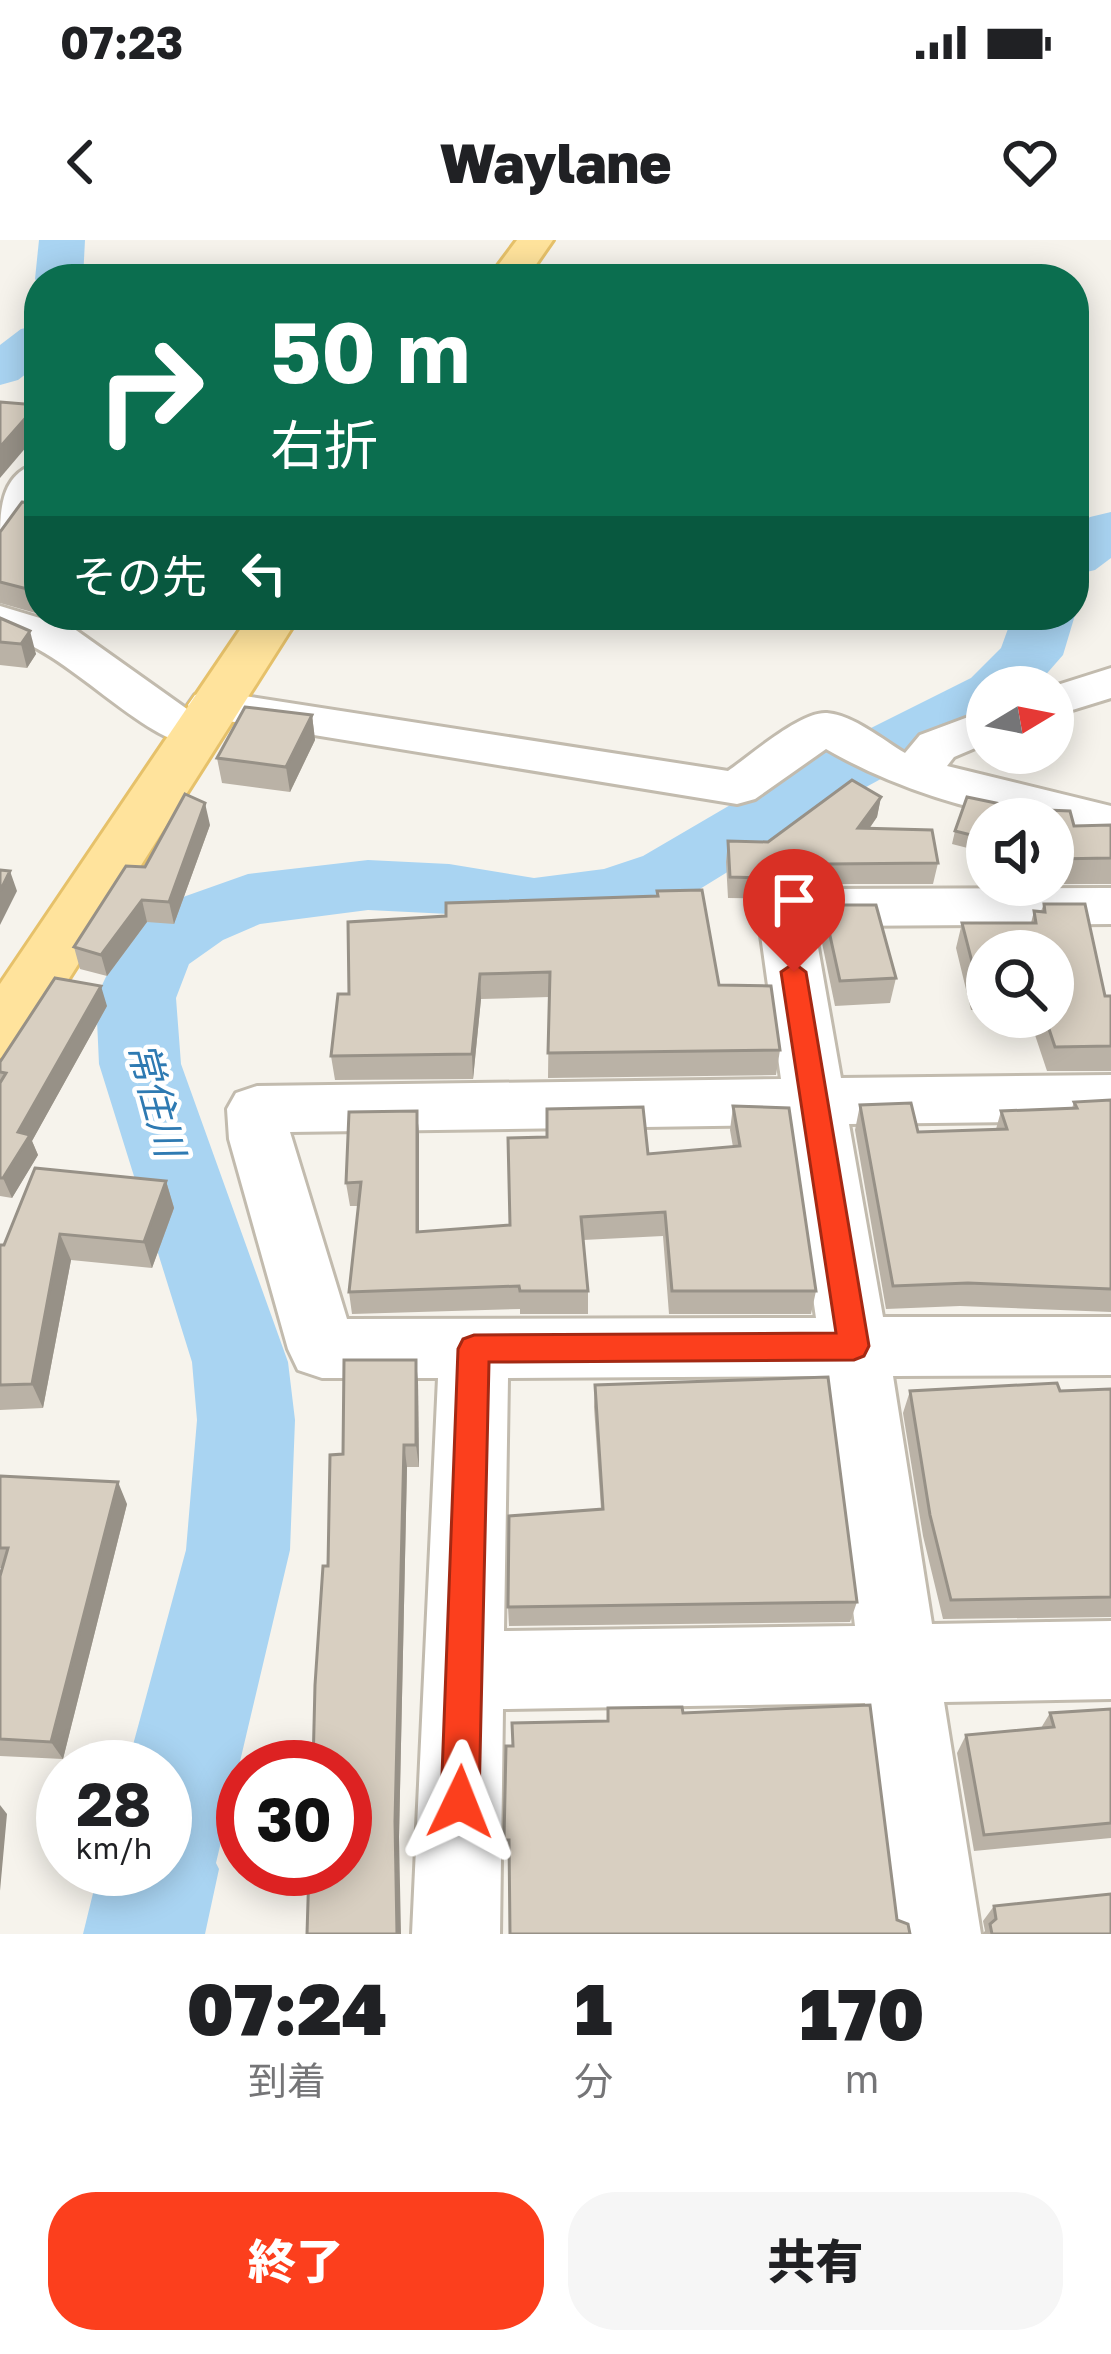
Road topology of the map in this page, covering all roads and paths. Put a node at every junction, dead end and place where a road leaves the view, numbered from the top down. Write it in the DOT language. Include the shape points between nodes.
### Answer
graph roads {
  1 [pos="24,494"];
  2 [pos="0,524"];
  3 [pos="43,630"];
  4 [pos="265,630"];
  5 [pos="1111,682"];
  6 [pos="1074,695"];
  7 [pos="203,719"];
  8 [pos="966,733"];
  9 [pos="903,770"];
  10 [pos="1111,823"];
  11 [pos="1111,906"];
  12 [pos="0,1034"];
  13 [pos="1111,1098"];
  14 [pos="815,1103"];
  15 [pos="854,1346"];
  16 [pos="1111,1346"];
  17 [pos="474,1349"];
  18 [pos="1111,1660"];
  19 [pos="898,1664"];
  20 [pos="464,1671"];
  21 [pos="456,1934"];
  22 [pos="938,1934"];
  1 -- 2 [label="street"];
  3 -- 7 [label="street" via="78,646 163,719"];
  4 -- 7 [label="main road"];
  5 -- 6 [label="street"];
  7 -- 9 [label="street" via="737,788 824,727"];
  7 -- 12 [label="main road"];
  8 -- 9 [label="street"];
  9 -- 10 [label="street"];
  11 -- 14 [label="street" via="824,908 787,928"];
  13 -- 14 [label="street"];
  14 -- 15 [label="street"];
  14 -- 17 [label="street" via="257,1109 322,1349"];
  15 -- 16 [label="street"];
  15 -- 17 [label="street"];
  15 -- 19 [label="street"];
  17 -- 20 [label="street"];
  18 -- 19 [label="street"];
  19 -- 20 [label="street"];
  19 -- 22 [label="street"];
  20 -- 21 [label="street"];
}
